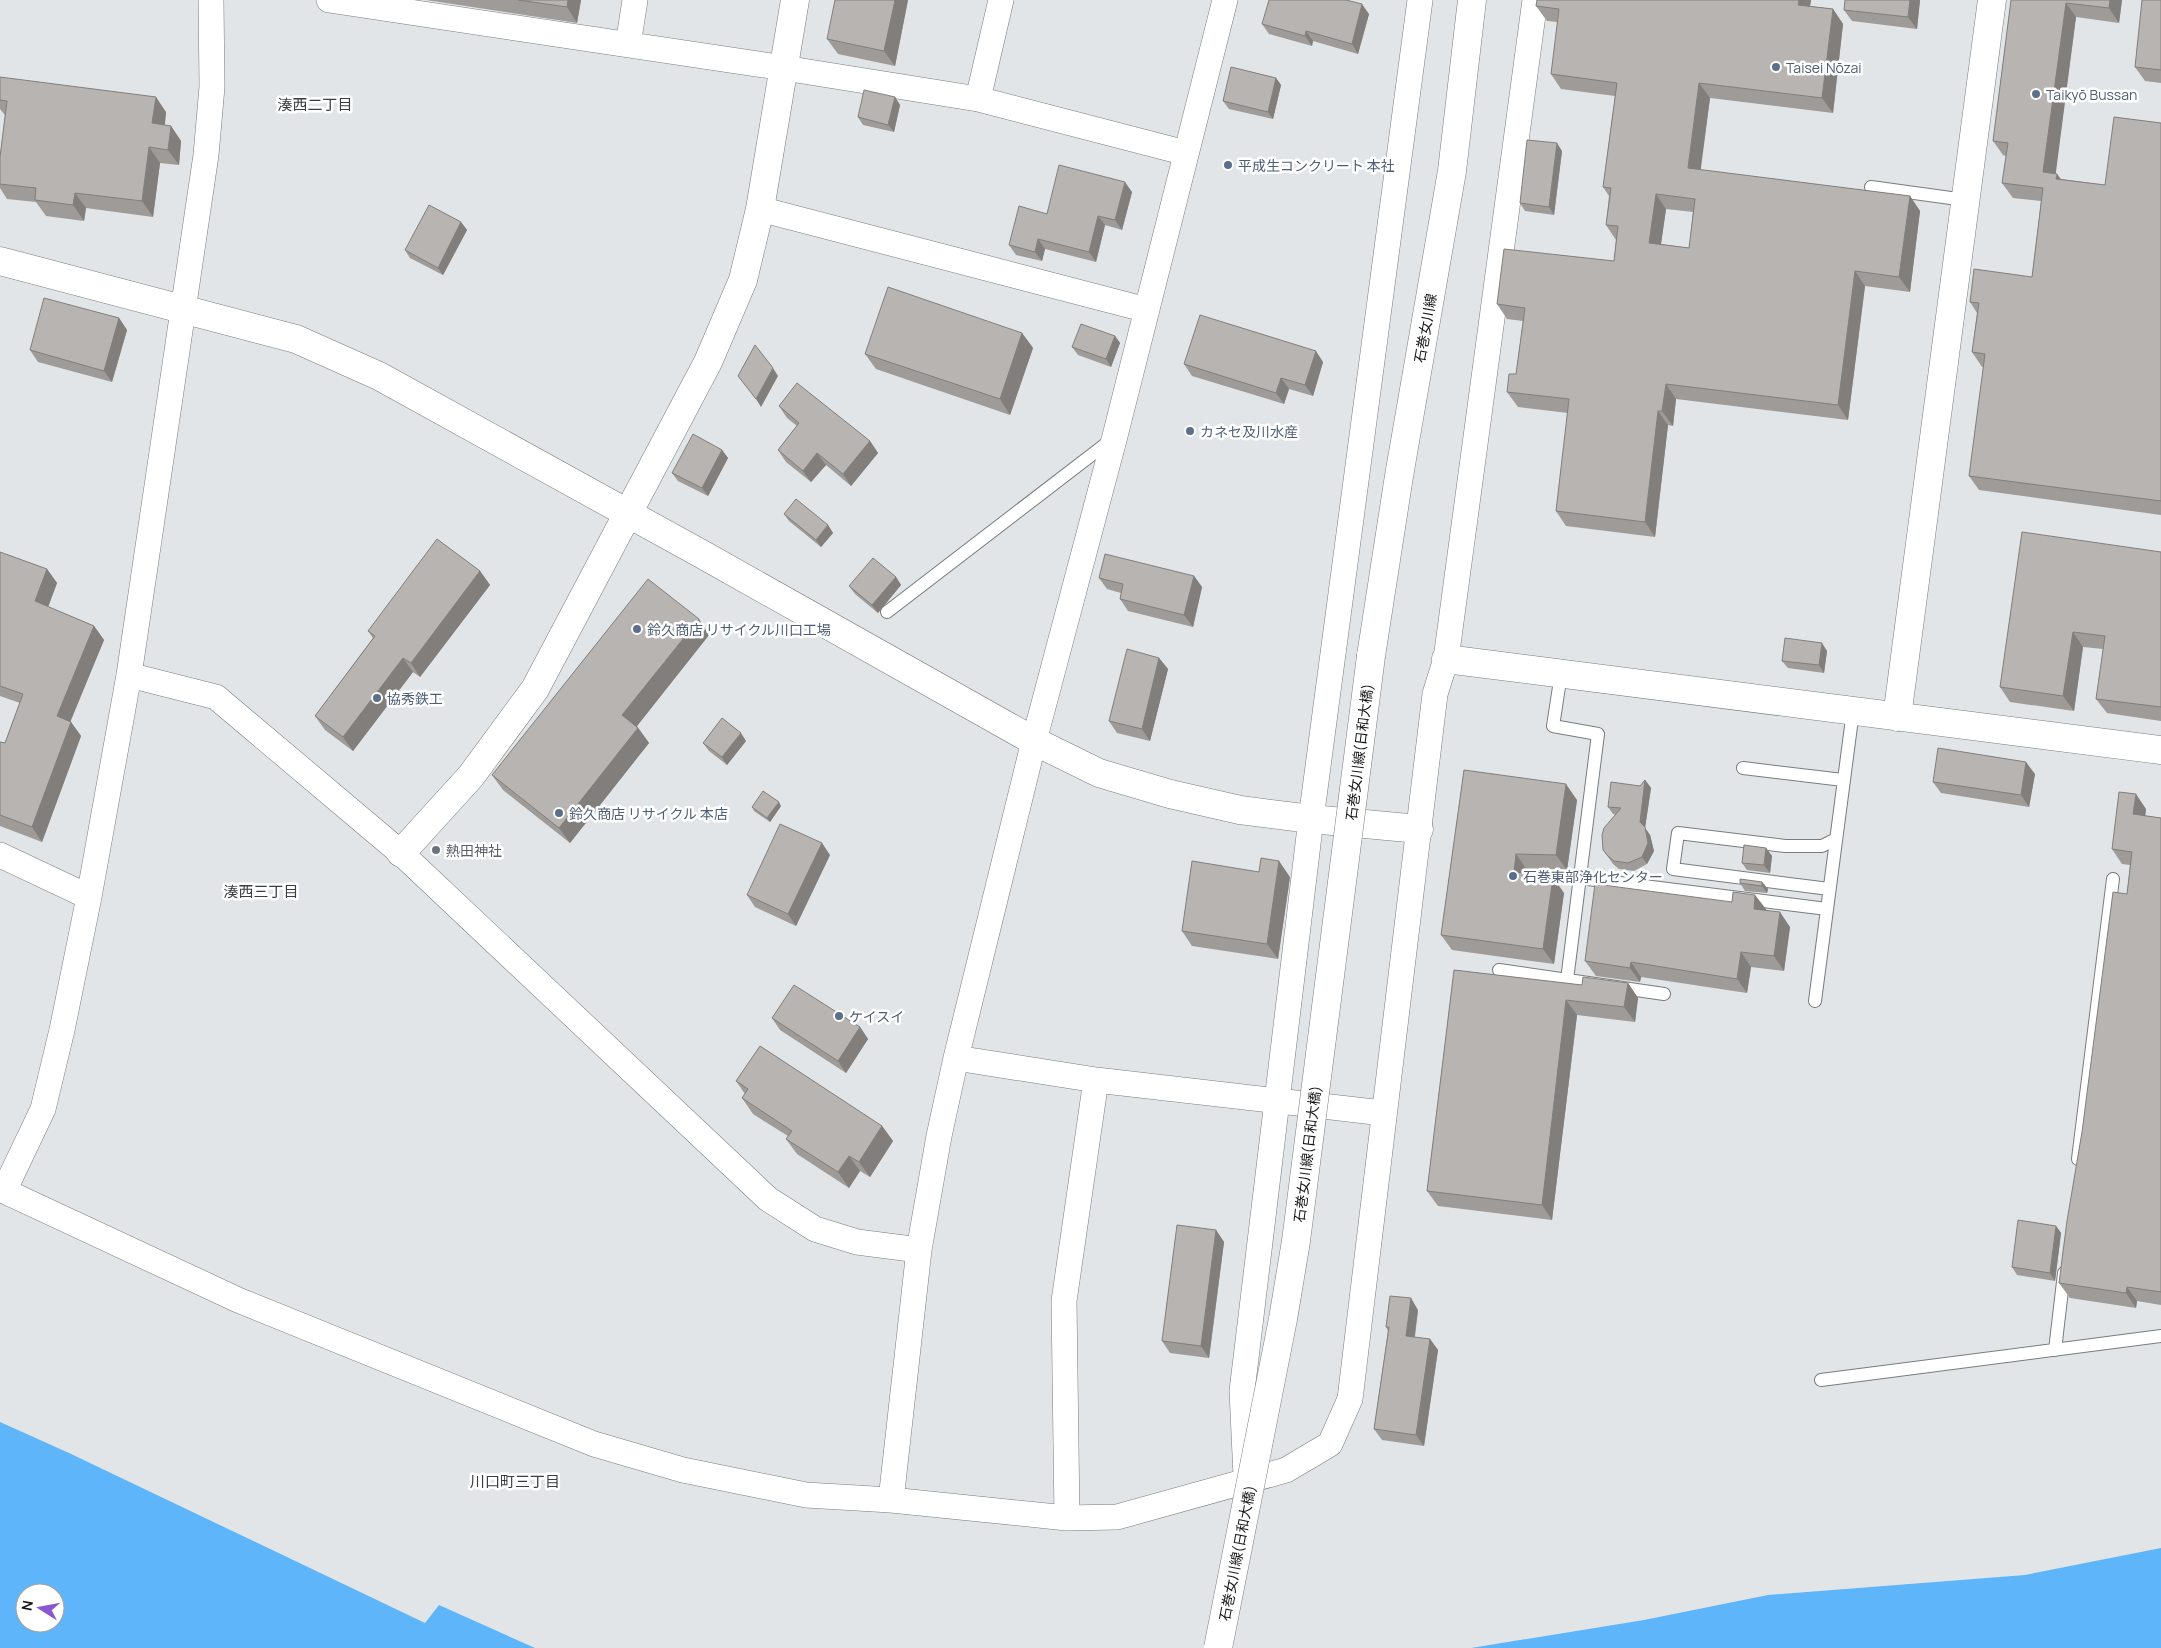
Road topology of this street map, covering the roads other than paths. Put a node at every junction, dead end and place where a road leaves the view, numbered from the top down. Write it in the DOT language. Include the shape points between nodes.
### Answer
graph roads {
  1 [pos="211,0"];
  2 [pos="335,0"];
  3 [pos="635,0"];
  4 [pos="795,0"];
  5 [pos="1001,0"];
  6 [pos="1225,0"];
  7 [pos="1420,0"];
  8 [pos="1472,0"];
  9 [pos="1535,0"];
  10 [pos="1992,0"];
  11 [pos="628,45"];
  12 [pos="784,68"];
  13 [pos="978,99"];
  14 [pos="1186,153"];
  15 [pos="1871,187"];
  16 [pos="1965,200"];
  17 [pos="760,209"];
  18 [pos="0,261"];
  19 [pos="184,309"];
  20 [pos="1147,310"];
  21 [pos="1115,436"];
  22 [pos="628,514"];
  23 [pos="887,612"];
  24 [pos="1372,656"];
  25 [pos="1446,659"];
  26 [pos="1561,674"];
  27 [pos="129,675"];
  28 [pos="1853,712"];
  29 [pos="1896,717"];
  30 [pos="1034,742"];
  31 [pos="2161,750"];
  32 [pos="1743,768"];
  33 [pos="1843,780"];
  34 [pos="1311,819"];
  35 [pos="1419,829"];
  36 [pos="1836,839"];
  37 [pos="401,852"];
  38 [pos="0,855"];
  39 [pos="1580,878"];
  40 [pos="2113,879"];
  41 [pos="1829,889"];
  42 [pos="89,896"];
  43 [pos="1827,909"];
  44 [pos="1498,970"];
  45 [pos="1567,980"];
  46 [pos="1664,994"];
  47 [pos="1815,1001"];
  48 [pos="956,1058"];
  49 [pos="1096,1080"];
  50 [pos="1278,1101"];
  51 [pos="1383,1113"];
  52 [pos="2076,1173"];
  53 [pos="2,1190"];
  54 [pos="919,1250"];
  55 [pos="2066,1261"];
  56 [pos="2161,1336"];
  57 [pos="2054,1350"];
  58 [pos="1821,1380"];
  59 [pos="1246,1482"];
  60 [pos="891,1500"];
  61 [pos="1067,1518"];
  62 [pos="1218,1648"];
  1 -- 19 [label="street" via="212,87 206,155"];
  2 -- 11 [label="street"];
  3 -- 11 [label="street"];
  4 -- 12 [label="street"];
  5 -- 13 [label="street"];
  6 -- 14 [label="street"];
  7 -- 34 [label="street"];
  8 -- 24 [label="street, 石巻女川線" via="1452,171 1399,476"];
  9 -- 25 [label="street"];
  10 -- 16 [label="street"];
  11 -- 12 [label="street"];
  12 -- 13 [label="street"];
  12 -- 17 [label="street"];
  13 -- 14 [label="street"];
  14 -- 20 [label="street"];
  15 -- 16 [label="lane"];
  16 -- 29 [label="street"];
  17 -- 20 [label="street"];
  17 -- 22 [label="street" via="743,280 708,362"];
  18 -- 19 [label="street"];
  19 -- 22 [label="street" via="296,339 379,376"];
  19 -- 27 [label="street"];
  20 -- 21 [label="street"];
  21 -- 23 [label="lane"];
  21 -- 30 [label="street"];
  22 -- 30 [label="street"];
  22 -- 37 [label="street" via="535,689 471,776"];
  24 -- 62 [label="street, 石巻女川線(日和大橋), bridge" via="1294,1251"];
  25 -- 26 [label="street"];
  25 -- 35 [label="street" via="1435,694"];
  26 -- 28 [label="street"];
  26 -- 39 [label="lane" via="1553,726 1598,734"];
  27 -- 37 [label="street" via="216,697"];
  27 -- 42 [label="street"];
  28 -- 29 [label="street"];
  28 -- 33 [label="lane"];
  29 -- 31 [label="street"];
  30 -- 34 [label="street" via="1099,774 1240,810"];
  30 -- 48 [label="street"];
  32 -- 33 [label="lane"];
  33 -- 36 [label="lane"];
  34 -- 35 [label="street"];
  34 -- 50 [label="street"];
  35 -- 51 [label="street"];
  36 -- 41 [label="lane"];
  36 -- 41 [label="lane" via="1822,846 1785,846 1678,832 1673,868"];
  37 -- 54 [label="street" via="768,1199 814,1229 857,1242"];
  38 -- 42 [label="street"];
  39 -- 43 [label="lane"];
  39 -- 45 [label="lane"];
  40 -- 52 [label="lane"];
  41 -- 43 [label="lane"];
  42 -- 53 [label="street" via="43,1109"];
  43 -- 47 [label="lane"];
  44 -- 45 [label="lane"];
  45 -- 46 [label="lane"];
  48 -- 49 [label="street"];
  48 -- 54 [label="street"];
  49 -- 50 [label="street"];
  49 -- 61 [label="street" via="1064,1301"];
  50 -- 51 [label="street"];
  50 -- 59 [label="street" via="1242,1391"];
  51 -- 59 [label="street" via="1350,1399 1330,1444 1286,1470"];
  53 -- 60 [label="street" via="238,1300 594,1444 683,1470 806,1495"];
  54 -- 60 [label="street"];
  55 -- 57 [label="lane"];
  56 -- 57 [label="lane"];
  57 -- 58 [label="lane"];
  59 -- 61 [label="street" via="1117,1517"];
  60 -- 61 [label="street"];
}
